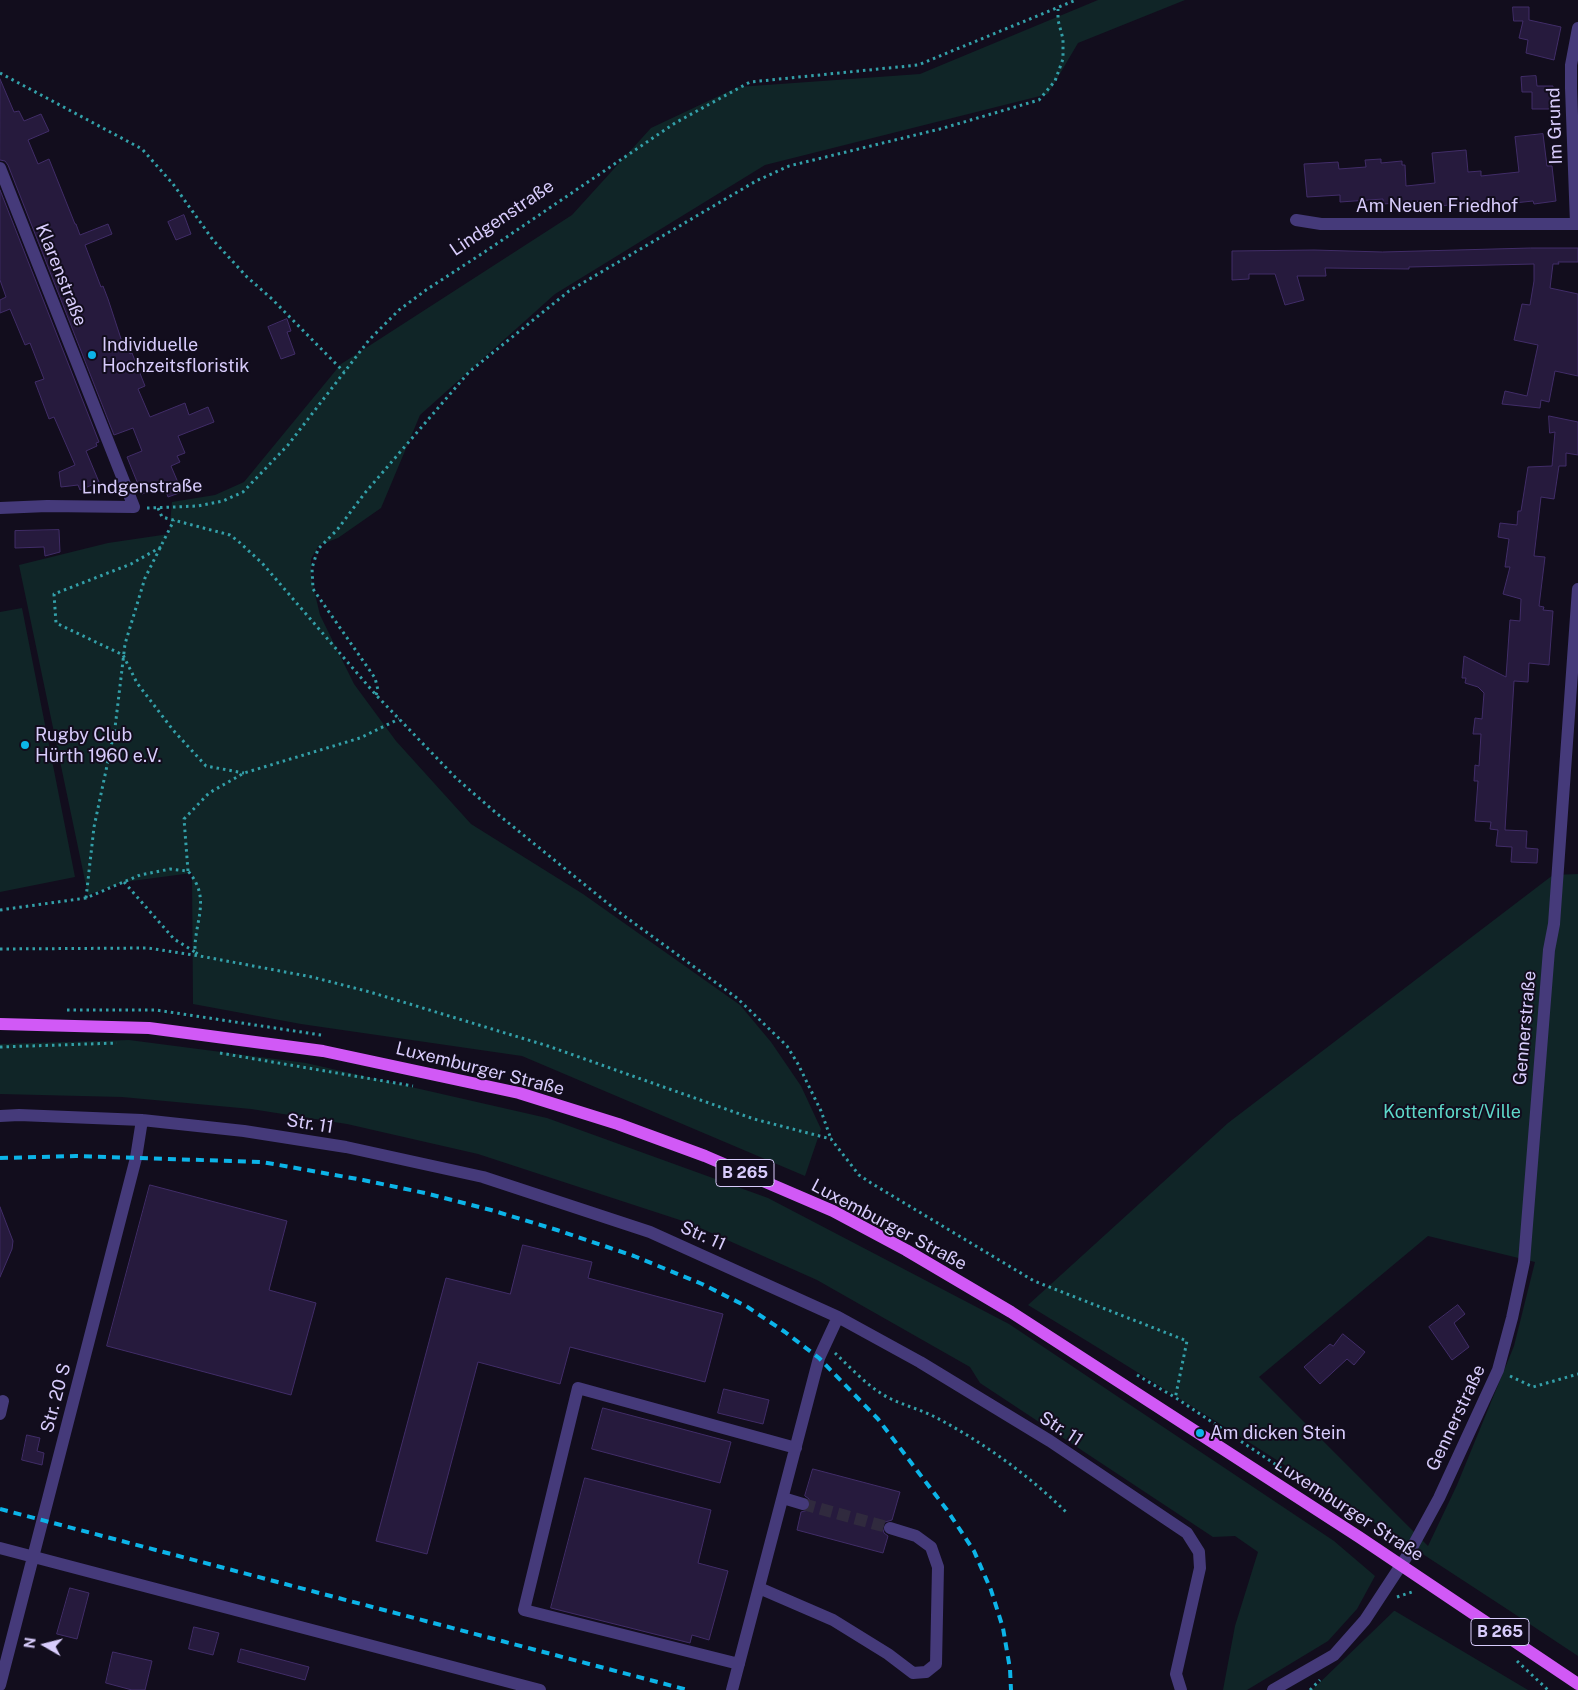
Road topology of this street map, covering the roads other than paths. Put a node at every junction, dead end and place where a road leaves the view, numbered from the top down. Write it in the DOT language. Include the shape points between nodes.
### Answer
graph roads {
  1 [pos="1578,28"];
  2 [pos="0,168"];
  3 [pos="1296,220"];
  4 [pos="1577,224"];
  5 [pos="134,507"];
  6 [pos="0,508"];
  7 [pos="1578,589"];
  8 [pos="0,1024"];
  9 [pos="0,1116"];
  10 [pos="142,1120"];
  11 [pos="838,1317"];
  12 [pos="796,1448"];
  13 [pos="783,1498"];
  14 [pos="804,1504"];
  15 [pos="890,1528"];
  16 [pos="0,1548"];
  17 [pos="33,1557"];
  18 [pos="1400,1565"];
  19 [pos="759,1588"];
  20 [pos="739,1664"];
  21 [pos="1578,1684"];
  22 [pos="0,1685"];
  23 [pos="540,1690"];
  24 [pos="732,1690"];
  25 [pos="1181,1690"];
  26 [pos="1273,1690"];
  1 -- 4 [label="street, Im Grund" via="1571,65"];
  2 -- 5 [label="street, Klarenstraße"];
  3 -- 4 [label="street, Am Neuen Friedhof" via="1321,224"];
  5 -- 6 [label="street, Lindgenstraße"];
  7 -- 18 [label="street, Gennerstraße" via="1554,924 1549,950 1524,1262 1498,1370 1438,1498"];
  8 -- 18 [label="main road, Luxemburger Straße / B 265" via="149,1028 323,1051 519,1093 705,1156 833,1211 906,1250 1011,1312"];
  9 -- 10 [label="street, Str. 11"];
  10 -- 11 [label="street, Str. 11" via="346,1147 483,1177 650,1232"];
  10 -- 17 [label="street, Str. 20 S" via="136,1158"];
  11 -- 12 [label="street" via="819,1358"];
  11 -- 25 [label="street, Str. 11" via="920,1362 1050,1441 1187,1533 1199,1552 1200,1568 1176,1674"];
  12 -- 13 [label="street"];
  12 -- 20 [label="street" via="578,1388 524,1610"];
  13 -- 14 [label="street"];
  13 -- 19 [label="street"];
  15 -- 19 [label="street" via="916,1536 931,1547 938,1567 936,1664 926,1672 913,1673 833,1620"];
  16 -- 17 [label="street"];
  17 -- 22 [label="street, Str. 20 S"];
  17 -- 23 [label="street"];
  18 -- 21 [label="main road, Luxemburger Straße / B 265"];
  18 -- 26 [label="street, Gennerstraße" via="1365,1620 1334,1655"];
  19 -- 20 [label="street"];
  20 -- 24 [label="street"];
}
